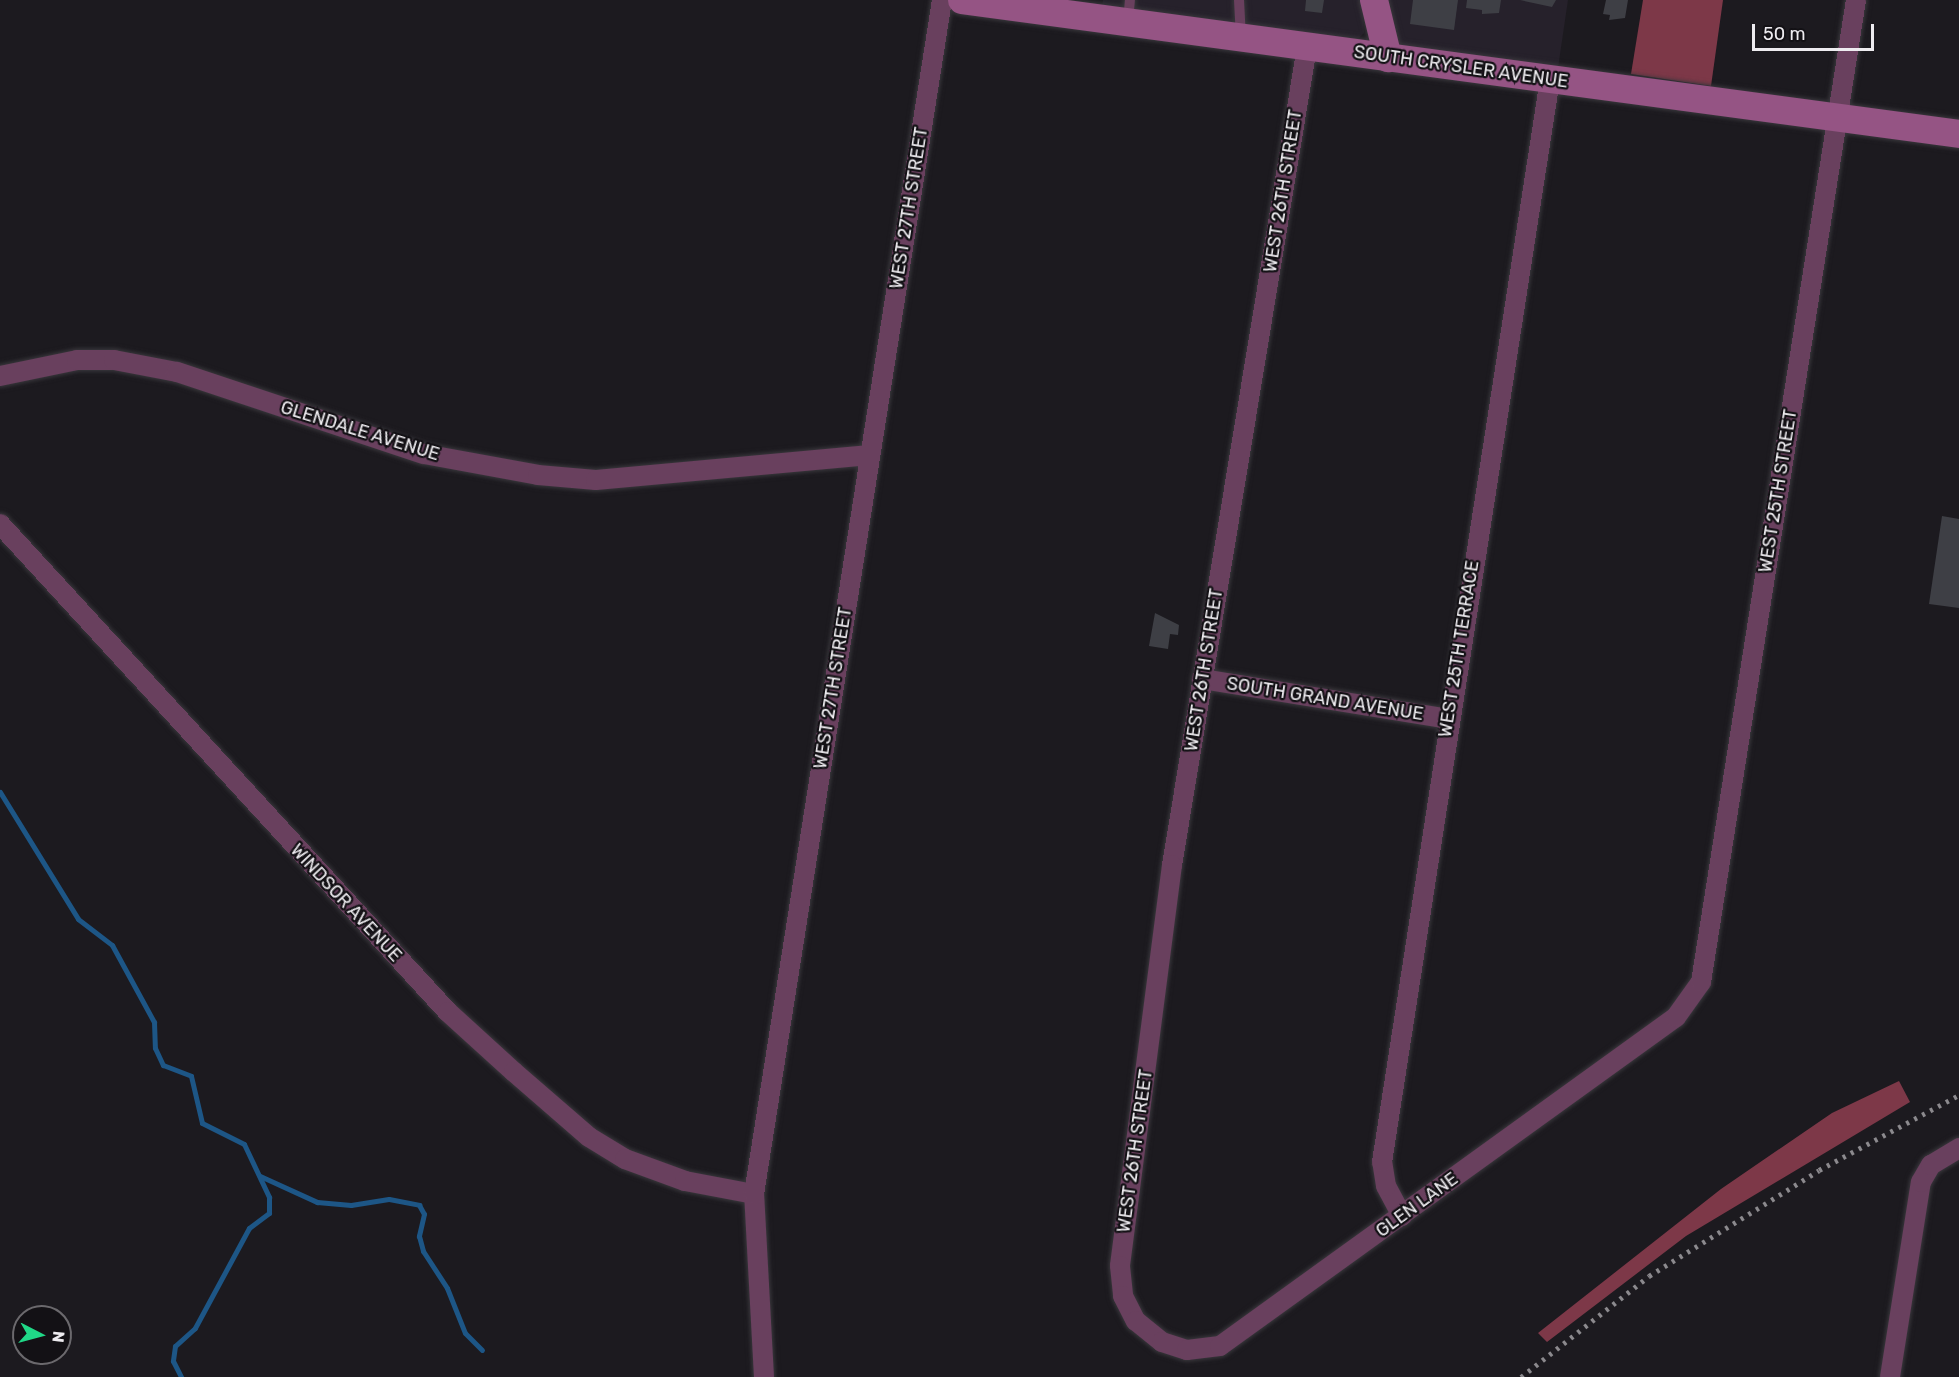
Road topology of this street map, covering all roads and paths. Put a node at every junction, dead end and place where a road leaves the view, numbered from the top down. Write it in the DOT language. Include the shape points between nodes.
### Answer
graph roads {
  1 [pos="942,0"];
  2 [pos="1239,0"];
  3 [pos="1374,0"];
  4 [pos="1856,0"];
  5 [pos="979,1"];
  6 [pos="1129,11"];
  7 [pos="1241,38"];
  8 [pos="1307,47"];
  9 [pos="1388,58"];
  10 [pos="1550,79"];
  11 [pos="1836,117"];
  12 [pos="1959,134"];
  13 [pos="0,376"];
  14 [pos="870,455"];
  15 [pos="0,527"];
  16 [pos="1202,679"];
  17 [pos="1448,719"];
  18 [pos="1701,982"];
  19 [pos="1959,1148"];
  20 [pos="754,1194"];
  21 [pos="1402,1216"];
  22 [pos="1123,1296"];
  23 [pos="764,1377"];
  24 [pos="1890,1377"];
  1 -- 14 [label="street, WEST 27TH STREET"];
  2 -- 7 [label="lane"];
  3 -- 9 [label="main road"];
  4 -- 11 [label="street, WEST 25TH STREET"];
  5 -- 6 [label="main road, SOUTH CRYSLER AVENUE"];
  6 -- 7 [label="main road, SOUTH CRYSLER AVENUE"];
  7 -- 8 [label="main road, SOUTH CRYSLER AVENUE"];
  8 -- 9 [label="main road, SOUTH CRYSLER AVENUE"];
  8 -- 16 [label="street, WEST 26TH STREET"];
  9 -- 10 [label="main road, SOUTH CRYSLER AVENUE"];
  10 -- 11 [label="main road, SOUTH CRYSLER AVENUE"];
  10 -- 17 [label="street, WEST 25TH TERRACE"];
  11 -- 12 [label="main road, SOUTH CRYSLER AVENUE"];
  11 -- 18 [label="street, WEST 25TH STREET"];
  13 -- 14 [label="street, GLENDALE AVENUE" via="77,360 114,360 177,372 424,454 549,476 596,480"];
  14 -- 20 [label="street, WEST 27TH STREET"];
  15 -- 20 [label="street, WINDSOR AVENUE" via="441,1005 514,1072 589,1137 625,1159 685,1181"];
  16 -- 17 [label="street, SOUTH GRAND AVENUE"];
  16 -- 22 [label="street, WEST 26TH STREET" via="1121,1254"];
  17 -- 21 [label="street, WEST 25TH TERRACE" via="1382,1162 1386,1186"];
  18 -- 21 [label="street, GLEN LANE" via="1676,1017"];
  19 -- 24 [label="street" via="1942,1155 1921,1182"];
  20 -- 23 [label="street, WEST 27TH STREET"];
  21 -- 22 [label="street, GLEN LANE" via="1220,1346 1187,1350 1162,1342 1136,1322"];
}
